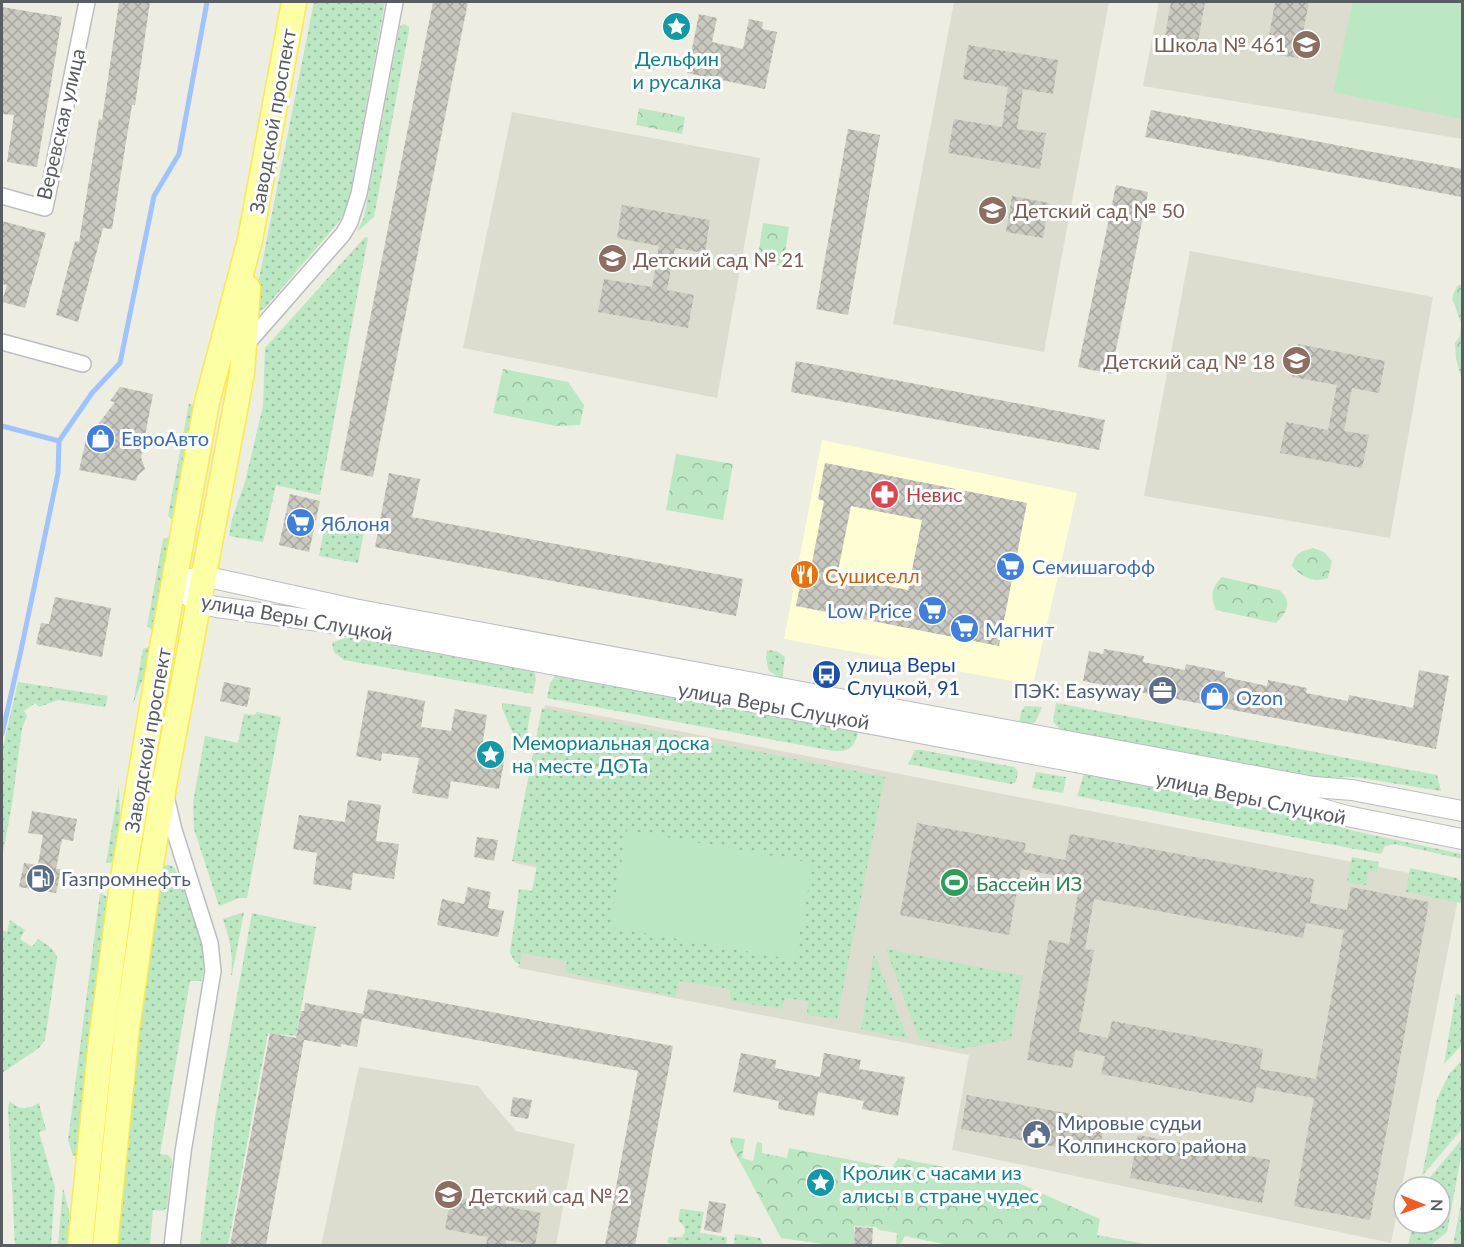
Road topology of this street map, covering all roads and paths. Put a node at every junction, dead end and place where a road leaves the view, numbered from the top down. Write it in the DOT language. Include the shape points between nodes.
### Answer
graph roads {
  1 [pos="87,2"];
  2 [pos="294,2"];
  3 [pos="395,2"];
  4 [pos="2,196"];
  5 [pos="250,240"];
  6 [pos="2,342"];
  7 [pos="245,346"];
  8 [pos="83,364"];
  9 [pos="203,576"];
  10 [pos="175,585"];
  11 [pos="198,603"];
  12 [pos="164,786"];
  13 [pos="1462,811"];
  14 [pos="1462,839"];
  15 [pos="80,1245"];
  16 [pos="105,1245"];
  17 [pos="172,1245"];
  1 -- 4 [label="street, Веревская улица" via="45,208"];
  2 -- 5 [label="main road, Заводской проспект"];
  3 -- 7 [label="street" via="359,194 350,222"];
  5 -- 7 [label="main road, Заводской проспект"];
  5 -- 10 [label="main road, Заводской проспект" via="207,402"];
  6 -- 8 [label="street"];
  7 -- 9 [label="main road, Заводской проспект"];
  9 -- 10 [label="street, улица Веры Слуцкой"];
  9 -- 11 [label="main road, Заводской проспект"];
  9 -- 13 [label="street, улица Веры Слуцкой" via="354,609 1031,736"];
  10 -- 11 [label="street, улица Веры Слуцкой"];
  10 -- 15 [label="main road, Заводской проспект" via="122,884"];
  11 -- 12 [label="main road, Заводской проспект"];
  11 -- 14 [label="street, улица Веры Слуцкой" via="326,622 878,724 1311,806"];
  12 -- 16 [label="main road, Заводской проспект" via="128,1028"];
  12 -- 17 [label="street" via="210,943 213,971"];
}
